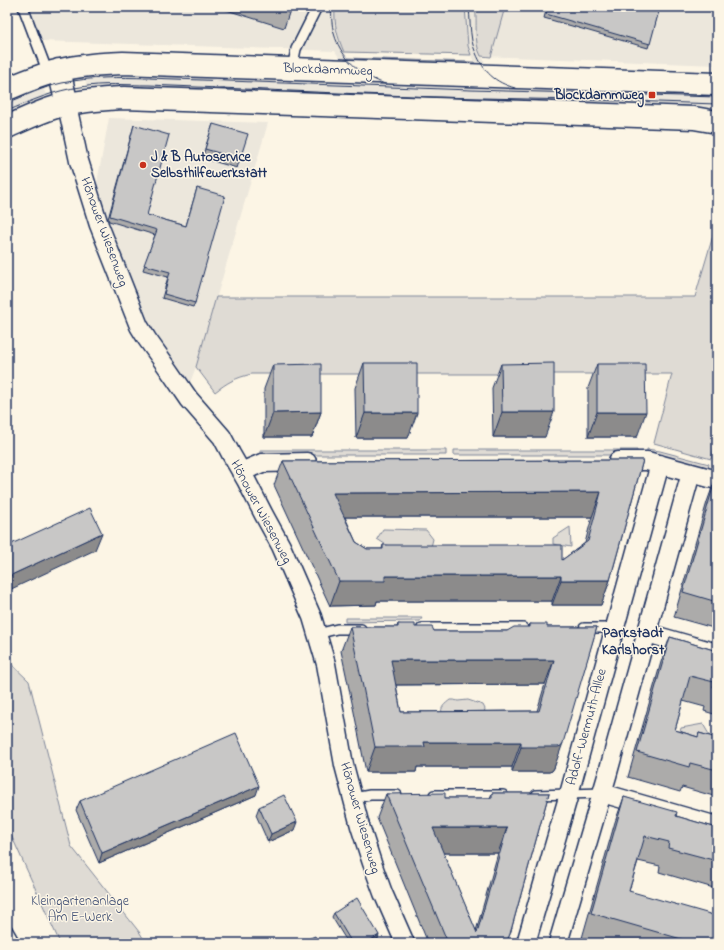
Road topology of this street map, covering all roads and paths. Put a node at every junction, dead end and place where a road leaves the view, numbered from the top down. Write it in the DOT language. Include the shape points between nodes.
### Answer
graph roads {
  1 [pos="23,7"];
  2 [pos="317,7"];
  3 [pos="292,69"];
  4 [pos="54,72"];
  5 [pos="717,84"];
  6 [pos="7,89"];
  7 [pos="67,105"];
  8 [pos="717,122"];
  9 [pos="7,126"];
  10 [pos="603,461"];
  11 [pos="321,462"];
  12 [pos="660,464"];
  13 [pos="241,472"];
  14 [pos="691,473"];
  15 [pos="717,480"];
  16 [pos="412,628"];
  17 [pos="531,628"];
  18 [pos="578,628"];
  19 [pos="615,628"];
  20 [pos="367,629"];
  21 [pos="647,633"];
  22 [pos="317,634"];
  23 [pos="717,653"];
  24 [pos="602,793"];
  25 [pos="569,794"];
  26 [pos="409,795"];
  27 [pos="424,795"];
  28 [pos="509,795"];
  29 [pos="524,795"];
  30 [pos="353,798"];
  31 [pos="717,826"];
  32 [pos="7,929"];
  33 [pos="15,943"];
  34 [pos="405,943"];
  35 [pos="526,943"];
  36 [pos="558,943"];
  1 -- 4 [label="lane"];
  2 -- 3 [label="lane" via="296,49"];
  3 -- 4 [label="street, Blockdammweg" via="123,63 99,64"];
  3 -- 5 [label="street, Blockdammweg"];
  4 -- 6 [label="street, Blockdammweg"];
  4 -- 7 [label="street"];
  7 -- 8 [label="street" via="98,99 124,98 694,118"];
  7 -- 9 [label="street"];
  7 -- 13 [label="street, Hönower Wiesenweg" via="79,161 99,226 139,326 189,399 222,437"];
  10 -- 12 [label="street" via="647,461"];
  11 -- 13 [label="street" via="262,463"];
  12 -- 14 [label="street"];
  12 -- 19 [label="street, Adolf-Wermuth-Allee"];
  13 -- 22 [label="street, Hönower Wiesenweg" via="281,546"];
  14 -- 15 [label="street"];
  14 -- 21 [label="street"];
  16 -- 17 [label="lane"];
  18 -- 19 [label="lane"];
  19 -- 25 [label="street, Adolf-Wermuth-Allee"];
  20 -- 22 [label="lane" via="337,629"];
  21 -- 23 [label="street"];
  21 -- 24 [label="street"];
  22 -- 30 [label="street, Hönower Wiesenweg" via="326,664 344,765"];
  24 -- 25 [label="lane"];
  24 -- 31 [label="street"];
  24 -- 36 [label="street"];
  25 -- 29 [label="lane"];
  25 -- 35 [label="street, Adolf-Wermuth-Allee"];
  26 -- 30 [label="lane" via="370,795"];
  27 -- 28 [label="lane"];
  30 -- 34 [label="street, Hönower Wiesenweg" via="372,863"];
  32 -- 33 [label="lane"];
}
